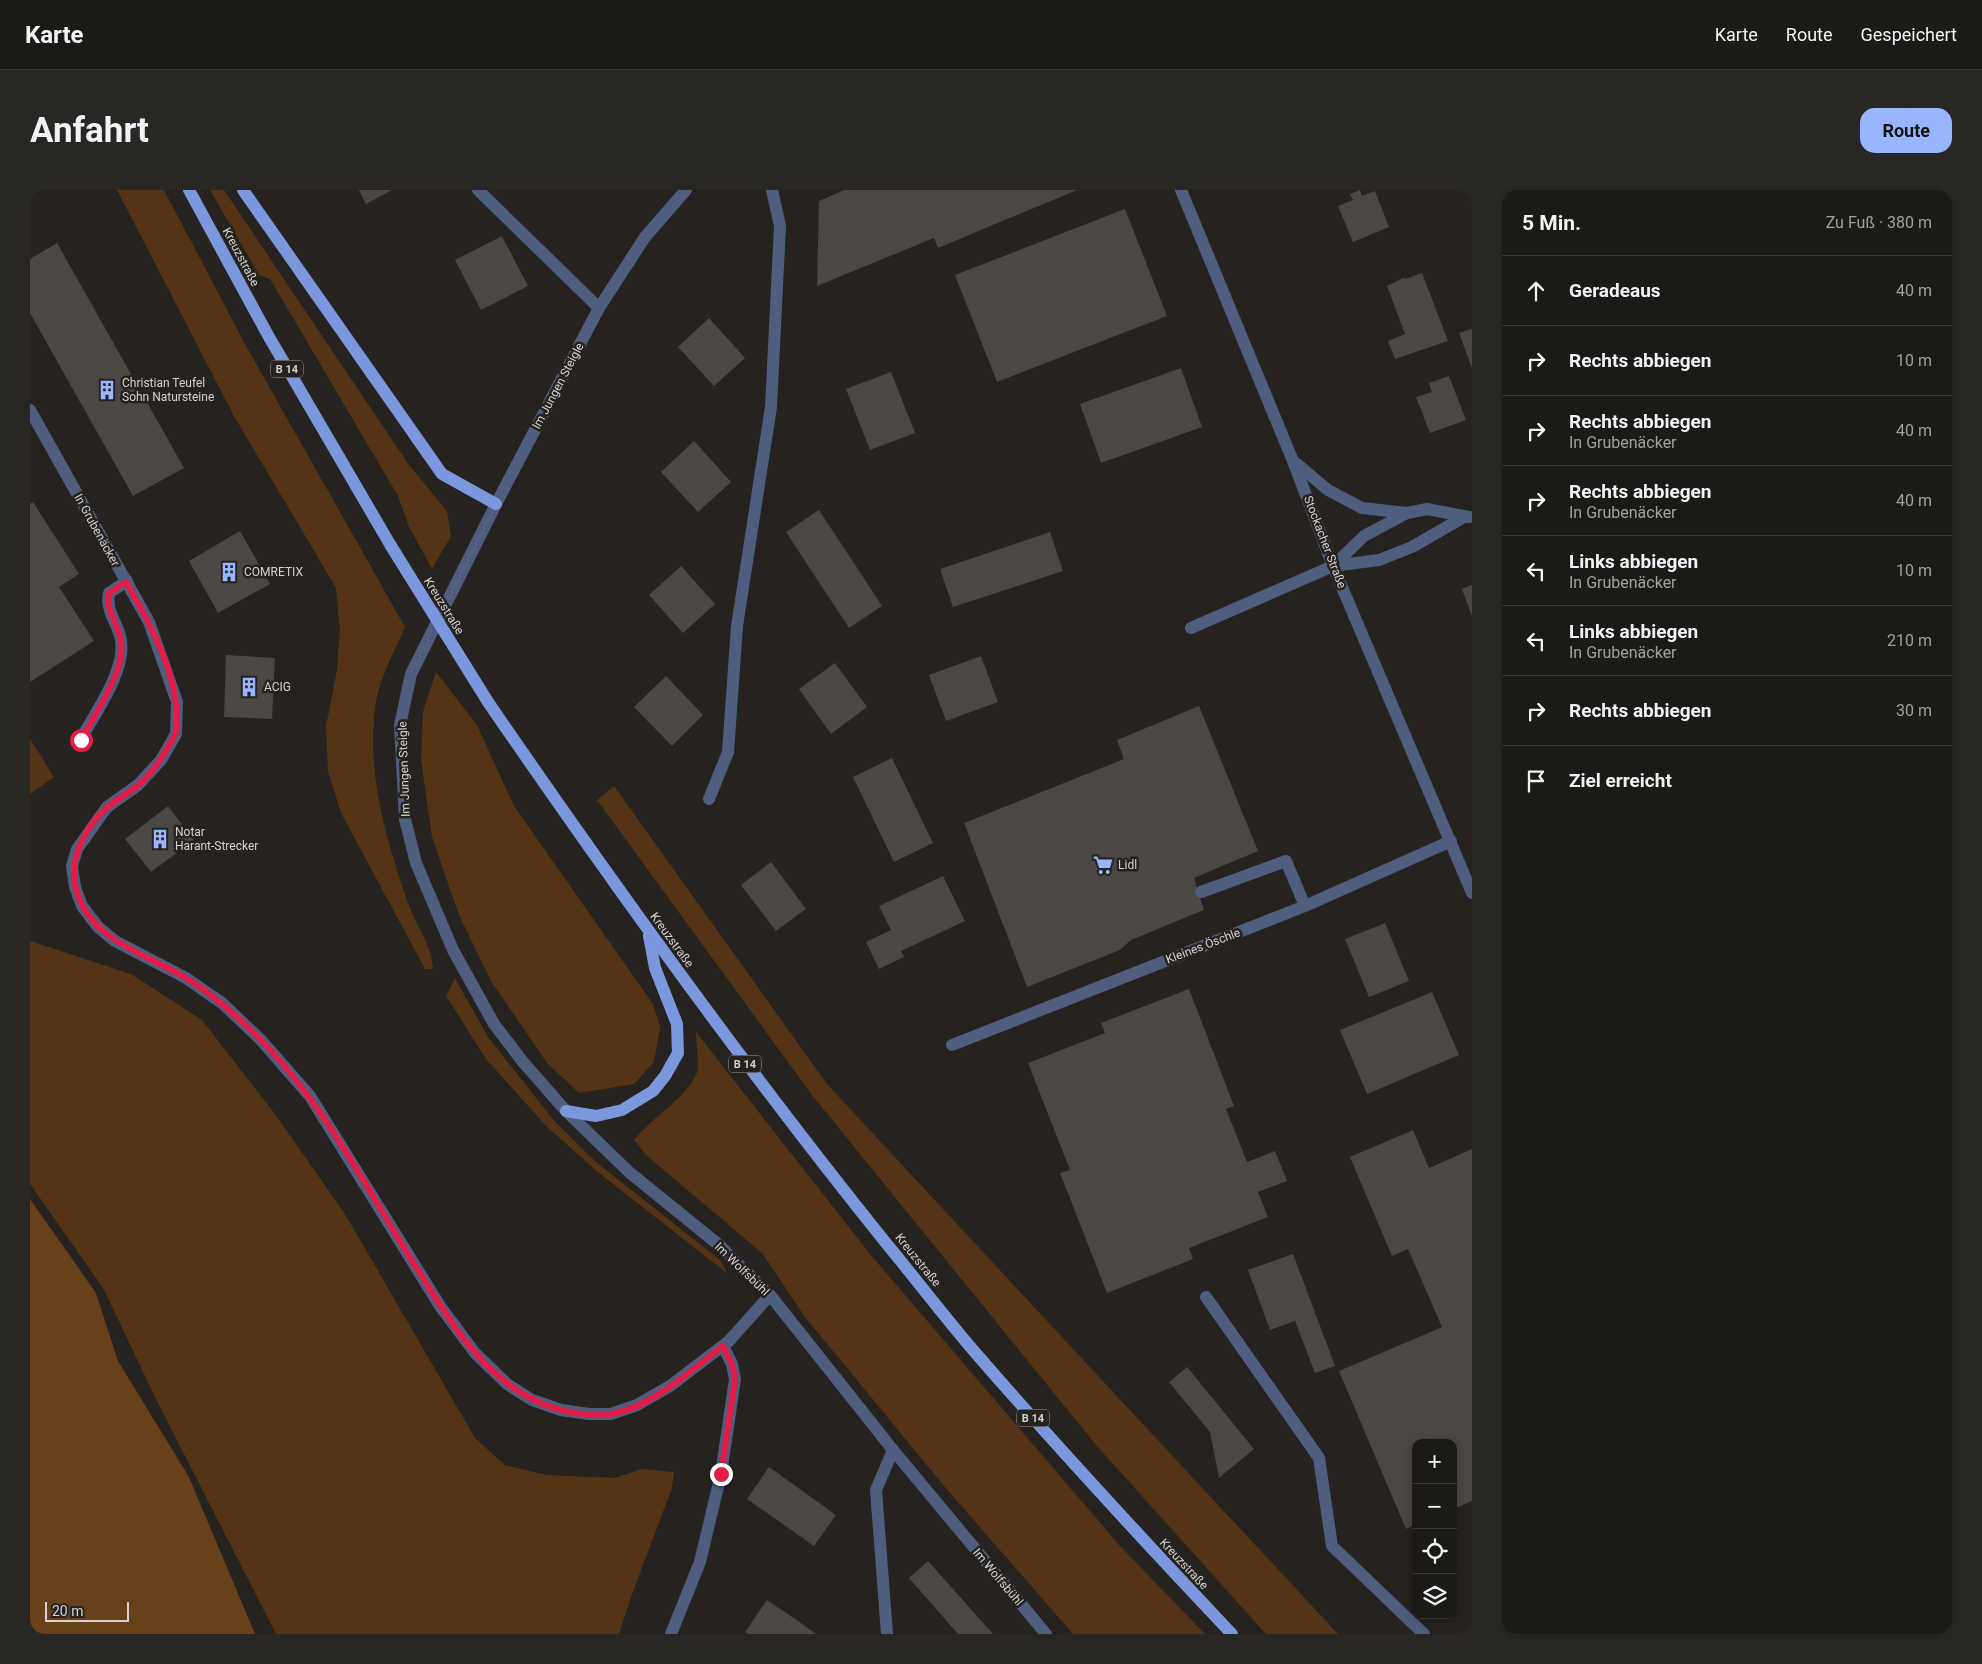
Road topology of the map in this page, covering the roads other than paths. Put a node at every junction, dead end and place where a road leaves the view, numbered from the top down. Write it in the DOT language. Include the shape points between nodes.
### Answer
graph roads {
  1 [pos="189,190"];
  2 [pos="243,190"];
  3 [pos="478,190"];
  4 [pos="686,190"];
  5 [pos="772,190"];
  6 [pos="1181,190"];
  7 [pos="599,308"];
  8 [pos="30,410"];
  9 [pos="1293,461"];
  10 [pos="496,504"];
  11 [pos="1407,514"];
  12 [pos="1468,517"];
  13 [pos="1333,566"];
  14 [pos="126,582"];
  15 [pos="1191,628"];
  16 [pos="81,740"];
  17 [pos="708,799"];
  18 [pos="1451,841"];
  19 [pos="1201,892"];
  20 [pos="1472,893"];
  21 [pos="1304,906"];
  22 [pos="648,932"];
  23 [pos="952,1045"];
  24 [pos="566,1111"];
  25 [pos="770,1296"];
  26 [pos="1206,1297"];
  27 [pos="723,1346"];
  28 [pos="893,1450"];
  29 [pos="671,1634"];
  30 [pos="887,1634"];
  31 [pos="1046,1634"];
  32 [pos="1232,1634"];
  33 [pos="1424,1634"];
  1 -- 22 [label="main road, Kreuzstraße / B 14, bridge" via="268,337 391,546 488,702"];
  2 -- 10 [label="main road" via="442,474"];
  3 -- 7 [label="street"];
  4 -- 7 [label="street, Im Jungen Steigle" via="645,236"];
  5 -- 17 [label="street" via="780,226 771,407 737,626 728,752"];
  6 -- 9 [label="street, Stockacher Straße"];
  7 -- 10 [label="street, Im Jungen Steigle"];
  8 -- 14 [label="street, In Grubenäcker"];
  9 -- 11 [label="street" via="1328,490 1362,508"];
  9 -- 13 [label="street, Stockacher Straße"];
  10 -- 24 [label="street, Im Jungen Steigle" via="411,674 400,725 405,819 416,863 440,924 494,1024"];
  11 -- 12 [label="street" via="1427,509"];
  11 -- 13 [label="street" via="1364,536"];
  12 -- 13 [label="street" via="1412,547 1379,560"];
  13 -- 15 [label="street"];
  13 -- 18 [label="street, Stockacher Straße"];
  14 -- 16 [label="street" via="109,593 106,603 121,639 119,668"];
  14 -- 27 [label="street, In Grubenäcker" via="150,622 168,673 176,702 176,734 161,760 138,785 107,807 77,849 72,866 76,887 82,906 98,927 115,941 186,978 222,1003 260,1039 310,1096 440,1306 475,1353 507,1384 532,1400 561,1410 611,1414 636,1405 670,1386"];
  18 -- 20 [label="street, Stockacher Straße"];
  18 -- 21 [label="street, Kleines Öschle"];
  19 -- 21 [label="street" via="1286,861"];
  21 -- 23 [label="street, Kleines Öschle"];
  22 -- 24 [label="main road" via="655,968 677,1024 678,1053 653,1091 622,1110 596,1116"];
  22 -- 32 [label="main road, Kreuzstraße / B 14" via="735,1051 972,1348 1110,1505"];
  24 -- 25 [label="street, Im Wolfsbühl" via="629,1172 719,1246"];
  25 -- 27 [label="street, In Grubenäcker"];
  25 -- 28 [label="street, Im Wolfsbühl"];
  26 -- 33 [label="street" via="1320,1458 1332,1546"];
  27 -- 29 [label="street" via="735,1379 721,1474 700,1562"];
  28 -- 30 [label="street" via="876,1490"];
  28 -- 31 [label="street, Im Wolfsbühl"];
}
